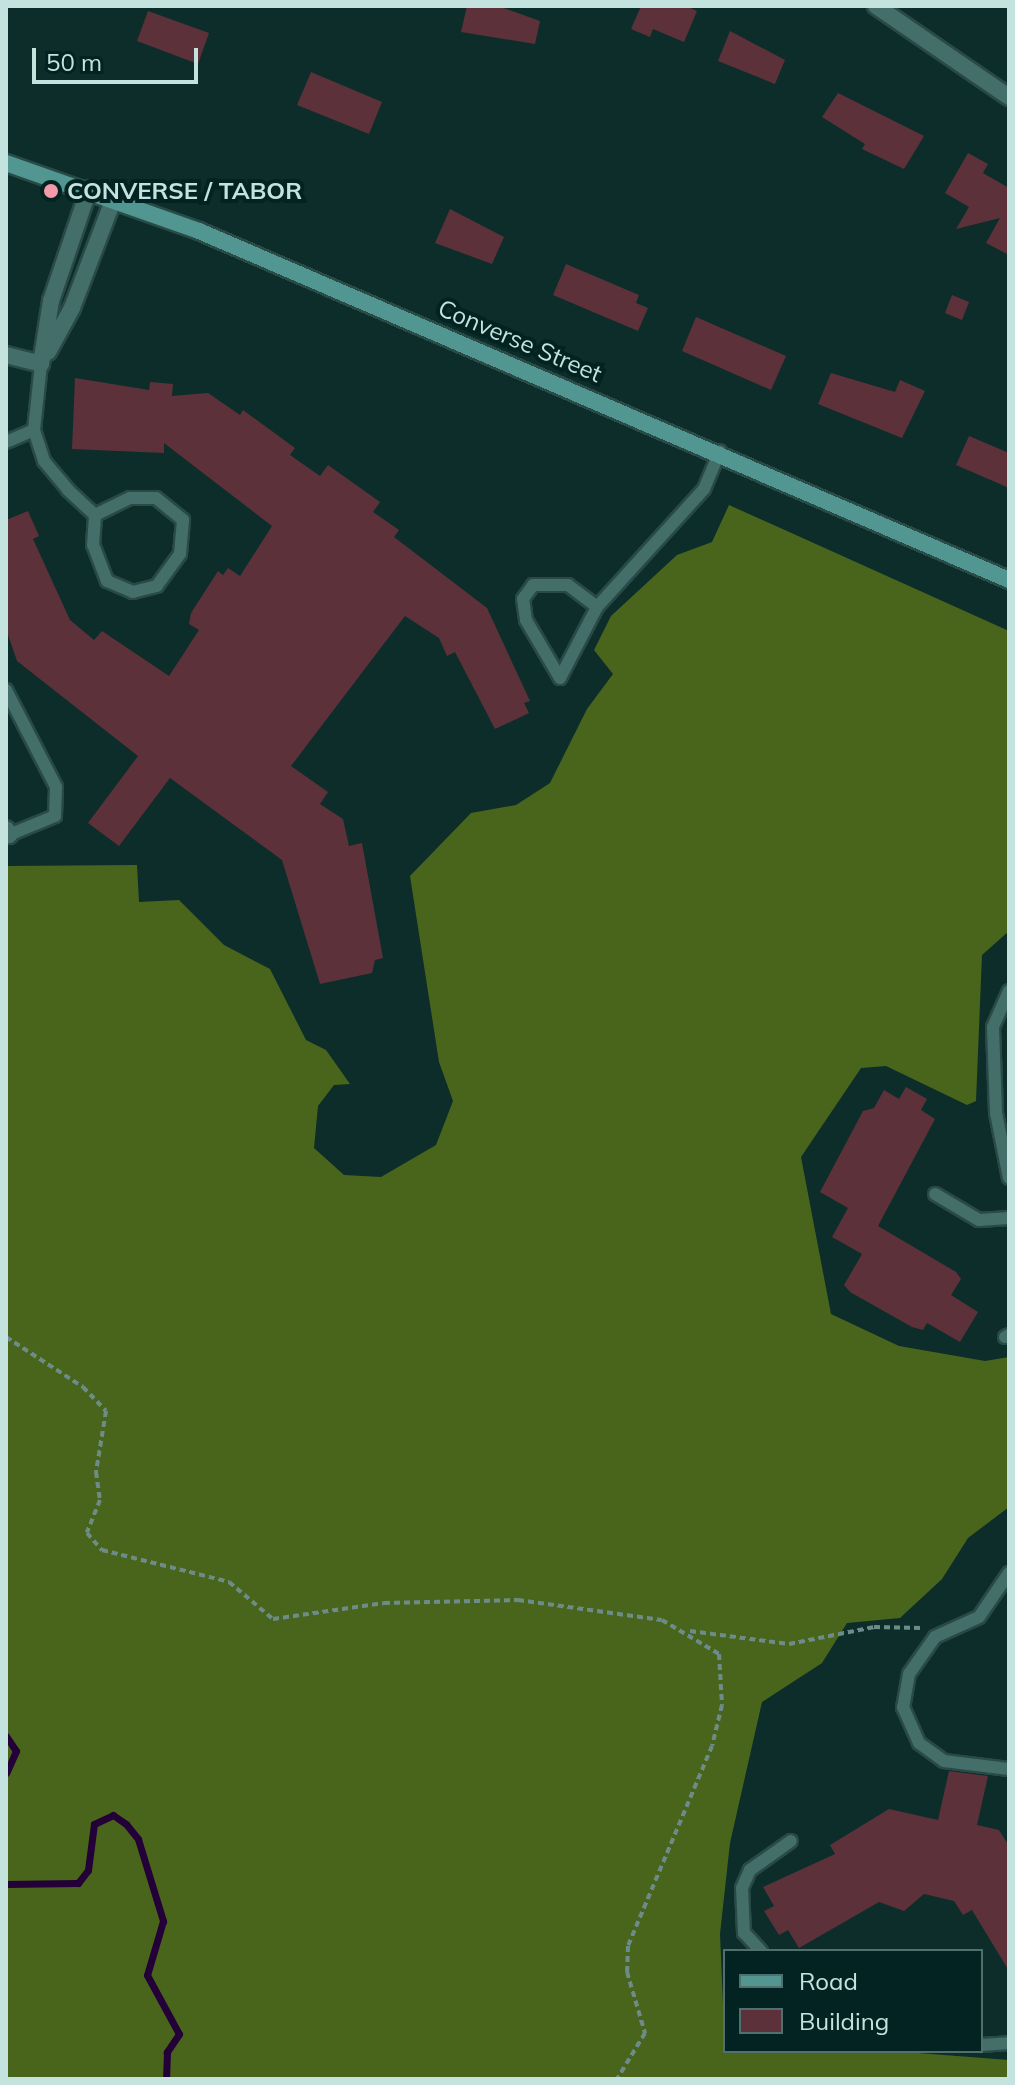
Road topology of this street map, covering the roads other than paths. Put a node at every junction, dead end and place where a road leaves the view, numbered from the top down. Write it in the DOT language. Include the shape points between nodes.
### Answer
graph roads {
  1 [pos="876,6"];
  2 [pos="1009,97"];
  3 [pos="6,163"];
  4 [pos="89,189"];
  5 [pos="114,198"];
  6 [pos="6,355"];
  7 [pos="41,364"];
  8 [pos="34,430"];
  9 [pos="6,442"];
  10 [pos="720,451"];
  11 [pos="95,515"];
  12 [pos="1009,580"];
  13 [pos="597,607"];
  14 [pos="6,690"];
  15 [pos="7,832"];
  16 [pos="1009,991"];
  17 [pos="1009,1178"];
  18 [pos="935,1194"];
  19 [pos="1009,1218"];
  20 [pos="1008,1579"];
  21 [pos="1009,1769"];
  22 [pos="791,1841"];
  23 [pos="759,1949"];
  24 [pos="1009,2043"];
  25 [pos="983,2045"];
  1 -- 2 [label="street"];
  3 -- 4 [label="main road, Converse Street"];
  4 -- 5 [label="main road, Converse Street"];
  4 -- 7 [label="street" via="51,301"];
  5 -- 7 [label="street" via="72,308"];
  5 -- 10 [label="main road, Converse Street"];
  6 -- 7 [label="street"];
  7 -- 8 [label="lane"];
  8 -- 9 [label="lane"];
  8 -- 11 [label="lane" via="50,469"];
  10 -- 12 [label="main road, Converse Street"];
  10 -- 13 [label="lane" via="704,489"];
  11 -- 11 [label="lane" via="143,497 176,509 185,539 157,586 133,592 107,581 93,545"];
  13 -- 13 [label="lane" via="568,585 549,581 533,585 523,599 526,620 560,678"];
  14 -- 15 [label="lane" via="56,787 55,816"];
  16 -- 17 [label="lane" via="993,1027 996,1113"];
  18 -- 19 [label="lane" via="979,1220"];
  20 -- 21 [label="lane" via="979,1617 935,1637 909,1674 903,1707 919,1743 944,1761"];
  22 -- 23 [label="lane" via="750,1870 742,1888 744,1933"];
  24 -- 25 [label="lane"];
}
